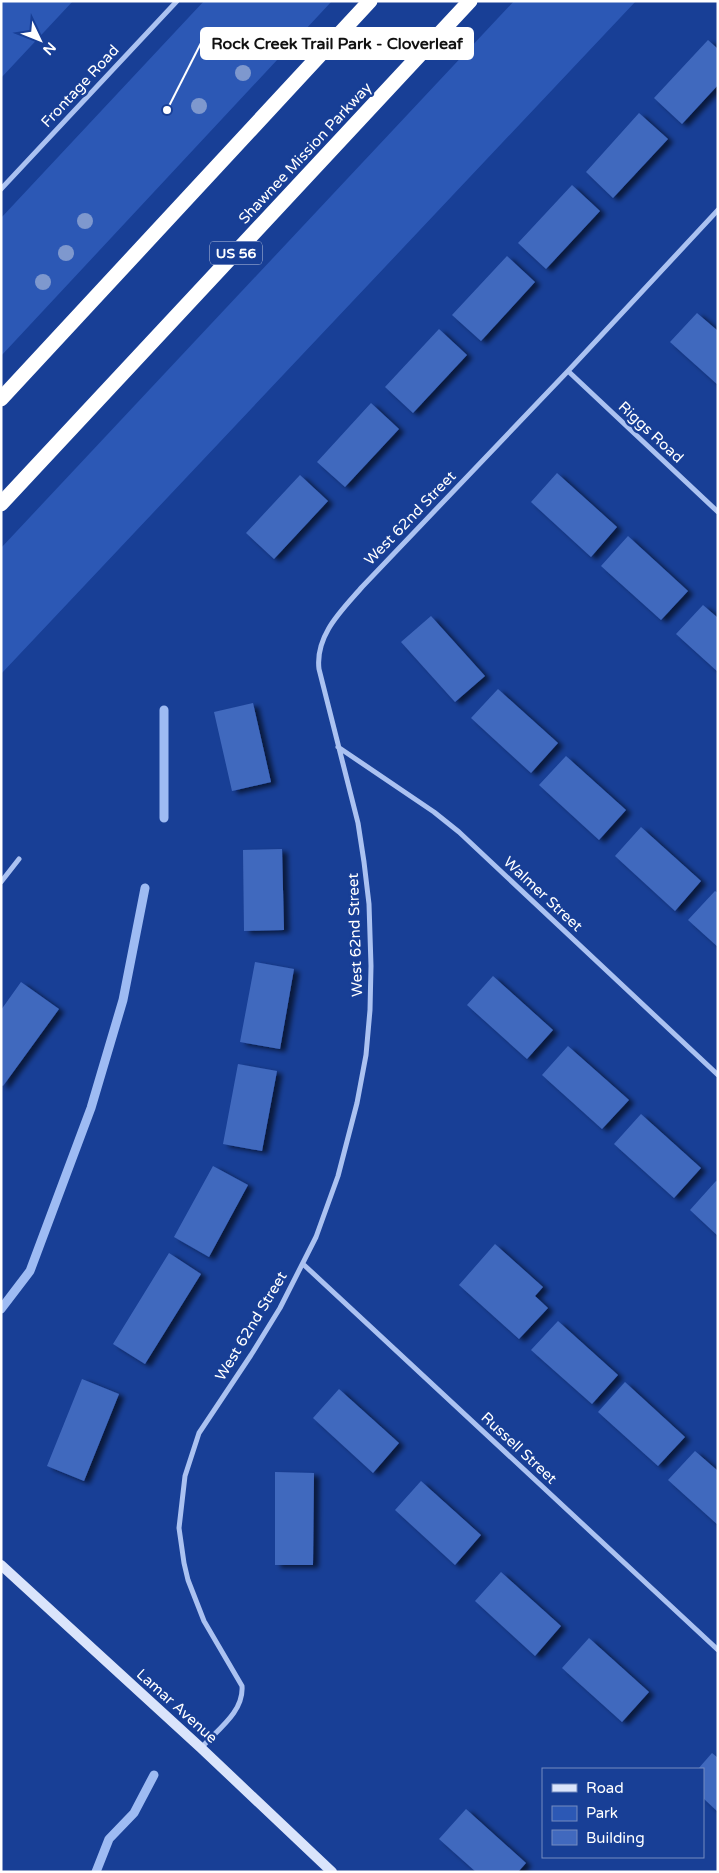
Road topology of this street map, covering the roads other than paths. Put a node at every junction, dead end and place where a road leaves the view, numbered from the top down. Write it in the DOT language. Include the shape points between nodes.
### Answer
graph roads {
  1 [pos="178,1"];
  2 [pos="370,1"];
  3 [pos="470,1"];
  4 [pos="1,189"];
  5 [pos="718,210"];
  6 [pos="568,372"];
  7 [pos="1,399"];
  8 [pos="1,504"];
  9 [pos="718,512"];
  10 [pos="338,747"];
  11 [pos="19,859"];
  12 [pos="1,882"];
  13 [pos="718,1075"];
  14 [pos="303,1264"];
  15 [pos="3,1569"];
  16 [pos="718,1650"];
  17 [pos="201,1748"];
  18 [pos="332,1872"];
  1 -- 4 [label="street, Frontage Road"];
  2 -- 7 [label="highway"];
  3 -- 8 [label="highway, Shawnee Mission Parkway / US 56"];
  5 -- 6 [label="street, West 62nd Street"];
  6 -- 9 [label="street, Riggs Road"];
  6 -- 10 [label="street, West 62nd Street" via="362,586 325,634 318,660"];
  10 -- 13 [label="street, Walmer Street" via="459,832"];
  10 -- 14 [label="street, West 62nd Street" via="358,822 364,862 372,966 370,1010 357,1103 327,1207"];
  11 -- 12 [label="street"];
  14 -- 16 [label="street, Russell Street"];
  14 -- 17 [label="street, West 62nd Street" via="252,1355 200,1433 185,1476 179,1528 188,1580 201,1615 242,1686 238,1708"];
  15 -- 17 [label="street, Lamar Avenue"];
  17 -- 18 [label="street, Lamar Avenue"];
}
